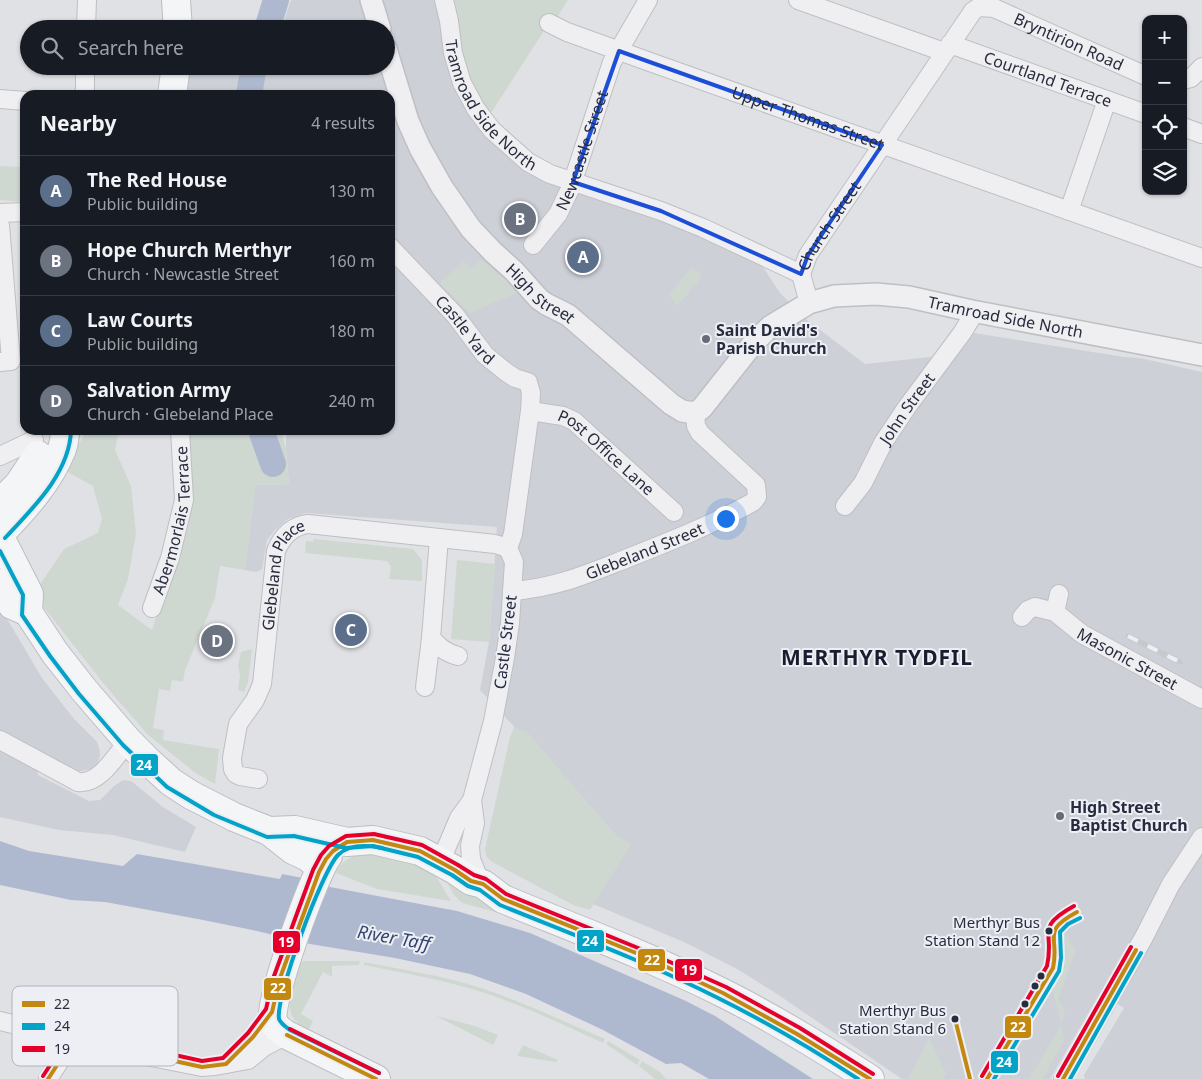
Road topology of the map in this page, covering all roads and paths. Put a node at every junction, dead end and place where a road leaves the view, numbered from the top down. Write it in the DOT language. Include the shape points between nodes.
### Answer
graph roads {
  1 [pos="87,0"];
  2 [pos="176,0"];
  3 [pos="370,0"];
  4 [pos="444,0"];
  5 [pos="648,0"];
  6 [pos="798,0"];
  7 [pos="86,20"];
  8 [pos="177,20"];
  9 [pos="377,20"];
  10 [pos="549,23"];
  11 [pos="947,48"];
  12 [pos="619,51"];
  13 [pos="1202,68"];
  14 [pos="1142,74"];
  15 [pos="85,75"];
  16 [pos="175,75"];
  17 [pos="394,75"];
  18 [pos="1187,79"];
  19 [pos="85,90"];
  20 [pos="173,90"];
  21 [pos="0,100"];
  22 [pos="1107,100"];
  23 [pos="20,101"];
  24 [pos="1142,113"];
  25 [pos="1187,128"];
  26 [pos="1202,134"];
  27 [pos="882,145"];
  28 [pos="572,182"];
  29 [pos="1069,211"];
  30 [pos="20,212"];
  31 [pos="0,213"];
  32 [pos="0,225"];
  33 [pos="533,245"];
  34 [pos="395,252"];
  35 [pos="1202,258"];
  36 [pos="801,274"];
  37 [pos="3,294"];
  38 [pos="809,303"];
  39 [pos="972,311"];
  40 [pos="1202,355"];
  41 [pos="6,361"];
  42 [pos="530,411"];
  43 [pos="694,413"];
  44 [pos="54,435"];
  45 [pos="65,435"];
  46 [pos="180,435"];
  47 [pos="34,440"];
  48 [pos="0,456"];
  49 [pos="0,502"];
  50 [pos="844,506"];
  51 [pos="674,512"];
  52 [pos="0,535"];
  53 [pos="439,538"];
  54 [pos="508,548"];
  55 [pos="0,583"];
  56 [pos="512,591"];
  57 [pos="1059,594"];
  58 [pos="152,608"];
  59 [pos="28,612"];
  60 [pos="1055,612"];
  61 [pos="1022,618"];
  62 [pos="430,638"];
  63 [pos="458,656"];
  64 [pos="425,686"];
  65 [pos="1202,699"];
  66 [pos="0,740"];
  67 [pos="128,741"];
  68 [pos="258,779"];
  69 [pos="472,800"];
  70 [pos="269,831"];
  71 [pos="1200,841"];
  72 [pos="347,842"];
  73 [pos="432,858"];
  74 [pos="317,878"];
  75 [pos="483,884"];
  76 [pos="272,1012"];
  77 [pos="287,1035"];
  78 [pos="178,1062"];
  79 [pos="226,1064"];
  80 [pos="56,1066"];
  81 [pos="48,1079"];
  82 [pos="376,1079"];
  83 [pos="870,1079"];
  84 [pos="1063,1079"];
  1 -- 7 [label="street"];
  2 -- 8 [label="main road"];
  3 -- 9 [label="street"];
  4 -- 28 [label="street, Tramroad Side North" via="453,53 462,83 476,109 492,130 528,162"];
  5 -- 12 [label="street, Newcastle Street"];
  6 -- 11 [label="street, Courtland Terrace"];
  10 -- 12 [label="street, Upper Thomas Street"];
  11 -- 14 [label="street, Bryntirion Road" via="973,10 994,8"];
  11 -- 22 [label="street, Courtland Terrace"];
  11 -- 27 [label="street, Church Street"];
  12 -- 27 [label="street, Upper Thomas Street"];
  12 -- 28 [label="street, Newcastle Street" via="612,62"];
  13 -- 18 [label="street"];
  15 -- 19 [label="street"];
  16 -- 20 [label="main road"];
  17 -- 43 [label="street, High Street" via="420,148 471,229 539,299 568,314 671,404 682,411"];
  21 -- 23 [label="street"];
  22 -- 24 [label="street, Courtland Terrace"];
  22 -- 29 [label="street"];
  25 -- 26 [label="street"];
  27 -- 29 [label="street, Upper Thomas Street"];
  27 -- 36 [label="street, Church Street" via="808,256"];
  28 -- 33 [label="street, Newcastle Street" via="558,214"];
  28 -- 36 [label="street, Tramroad Side North" via="661,211"];
  29 -- 35 [label="street, Upper Thomas Street"];
  30 -- 31 [label="street"];
  32 -- 37 [label="street"];
  34 -- 42 [label="street, Castle Yard" via="455,315 485,355 506,372 528,382"];
  36 -- 38 [label="street, Church Street"];
  37 -- 41 [label="street"];
  38 -- 39 [label="street, Tramroad Side North" via="834,296 876,294 909,297"];
  38 -- 43 [label="street" via="771,326 755,340 702,408"];
  39 -- 40 [label="street, Tramroad Side North"];
  39 -- 50 [label="street, John Street" via="962,333 907,407 883,443 863,483"];
  42 -- 51 [label="street, Post Office Lane" via="574,421"];
  42 -- 54 [label="street, Castle Street" via="513,534"];
  43 -- 56 [label="street, Glebeland Street" via="700,433 756,485 754,502 670,542 563,583"];
  44 -- 49 [label="main road" via="19,484"];
  45 -- 52 [label="main road" via="63,448 52,469 27,506"];
  46 -- 58 [label="street, Abermorlais Terrace" via="184,500 170,558"];
  47 -- 48 [label="street"];
  52 -- 59 [label="main road" via="29,594"];
  53 -- 54 [label="street, Glebeland Place"];
  53 -- 62 [label="street"];
  53 -- 68 [label="street, Glebeland Place" via="308,524 293,528 281,540 276,551 262,684 238,724 232,758 236,774"];
  54 -- 56 [label="street, Castle Street" via="514,562"];
  55 -- 59 [label="main road" via="12,605"];
  56 -- 69 [label="street, Castle Street" via="505,658 493,721"];
  57 -- 60 [label="street"];
  59 -- 67 [label="main road" via="61,660"];
  60 -- 61 [label="street" via="1035,607"];
  60 -- 65 [label="street, Masonic Street" via="1082,634"];
  62 -- 63 [label="street"];
  62 -- 64 [label="street"];
  66 -- 67 [label="street" via="84,783 103,771"];
  67 -- 70 [label="main road" via="171,782 191,795 234,818"];
  69 -- 73 [label="street, Castle Street" via="459,818 445,851"];
  69 -- 75 [label="street" via="475,823 471,859"];
  70 -- 72 [label="main road" via="295,830"];
  70 -- 74 [label="main road" via="315,863"];
  71 -- 84 [label="street" via="1171,884 1144,938"];
  72 -- 73 [label="main road" via="373,840 420,851"];
  72 -- 74 [label="main road" via="326,858"];
  73 -- 75 [label="main road" via="471,881"];
  74 -- 76 [label="main road" via="291,947"];
  75 -- 83 [label="main road" via="503,899 662,964 722,993"];
  76 -- 77 [label="main road" via="278,1029"];
  76 -- 79 [label="street" via="254,1037"];
  77 -- 79 [label="street" via="248,1060"];
  77 -- 82 [label="main road"];
  78 -- 79 [label="street" via="202,1067"];
  80 -- 81 [label="street"];
}
